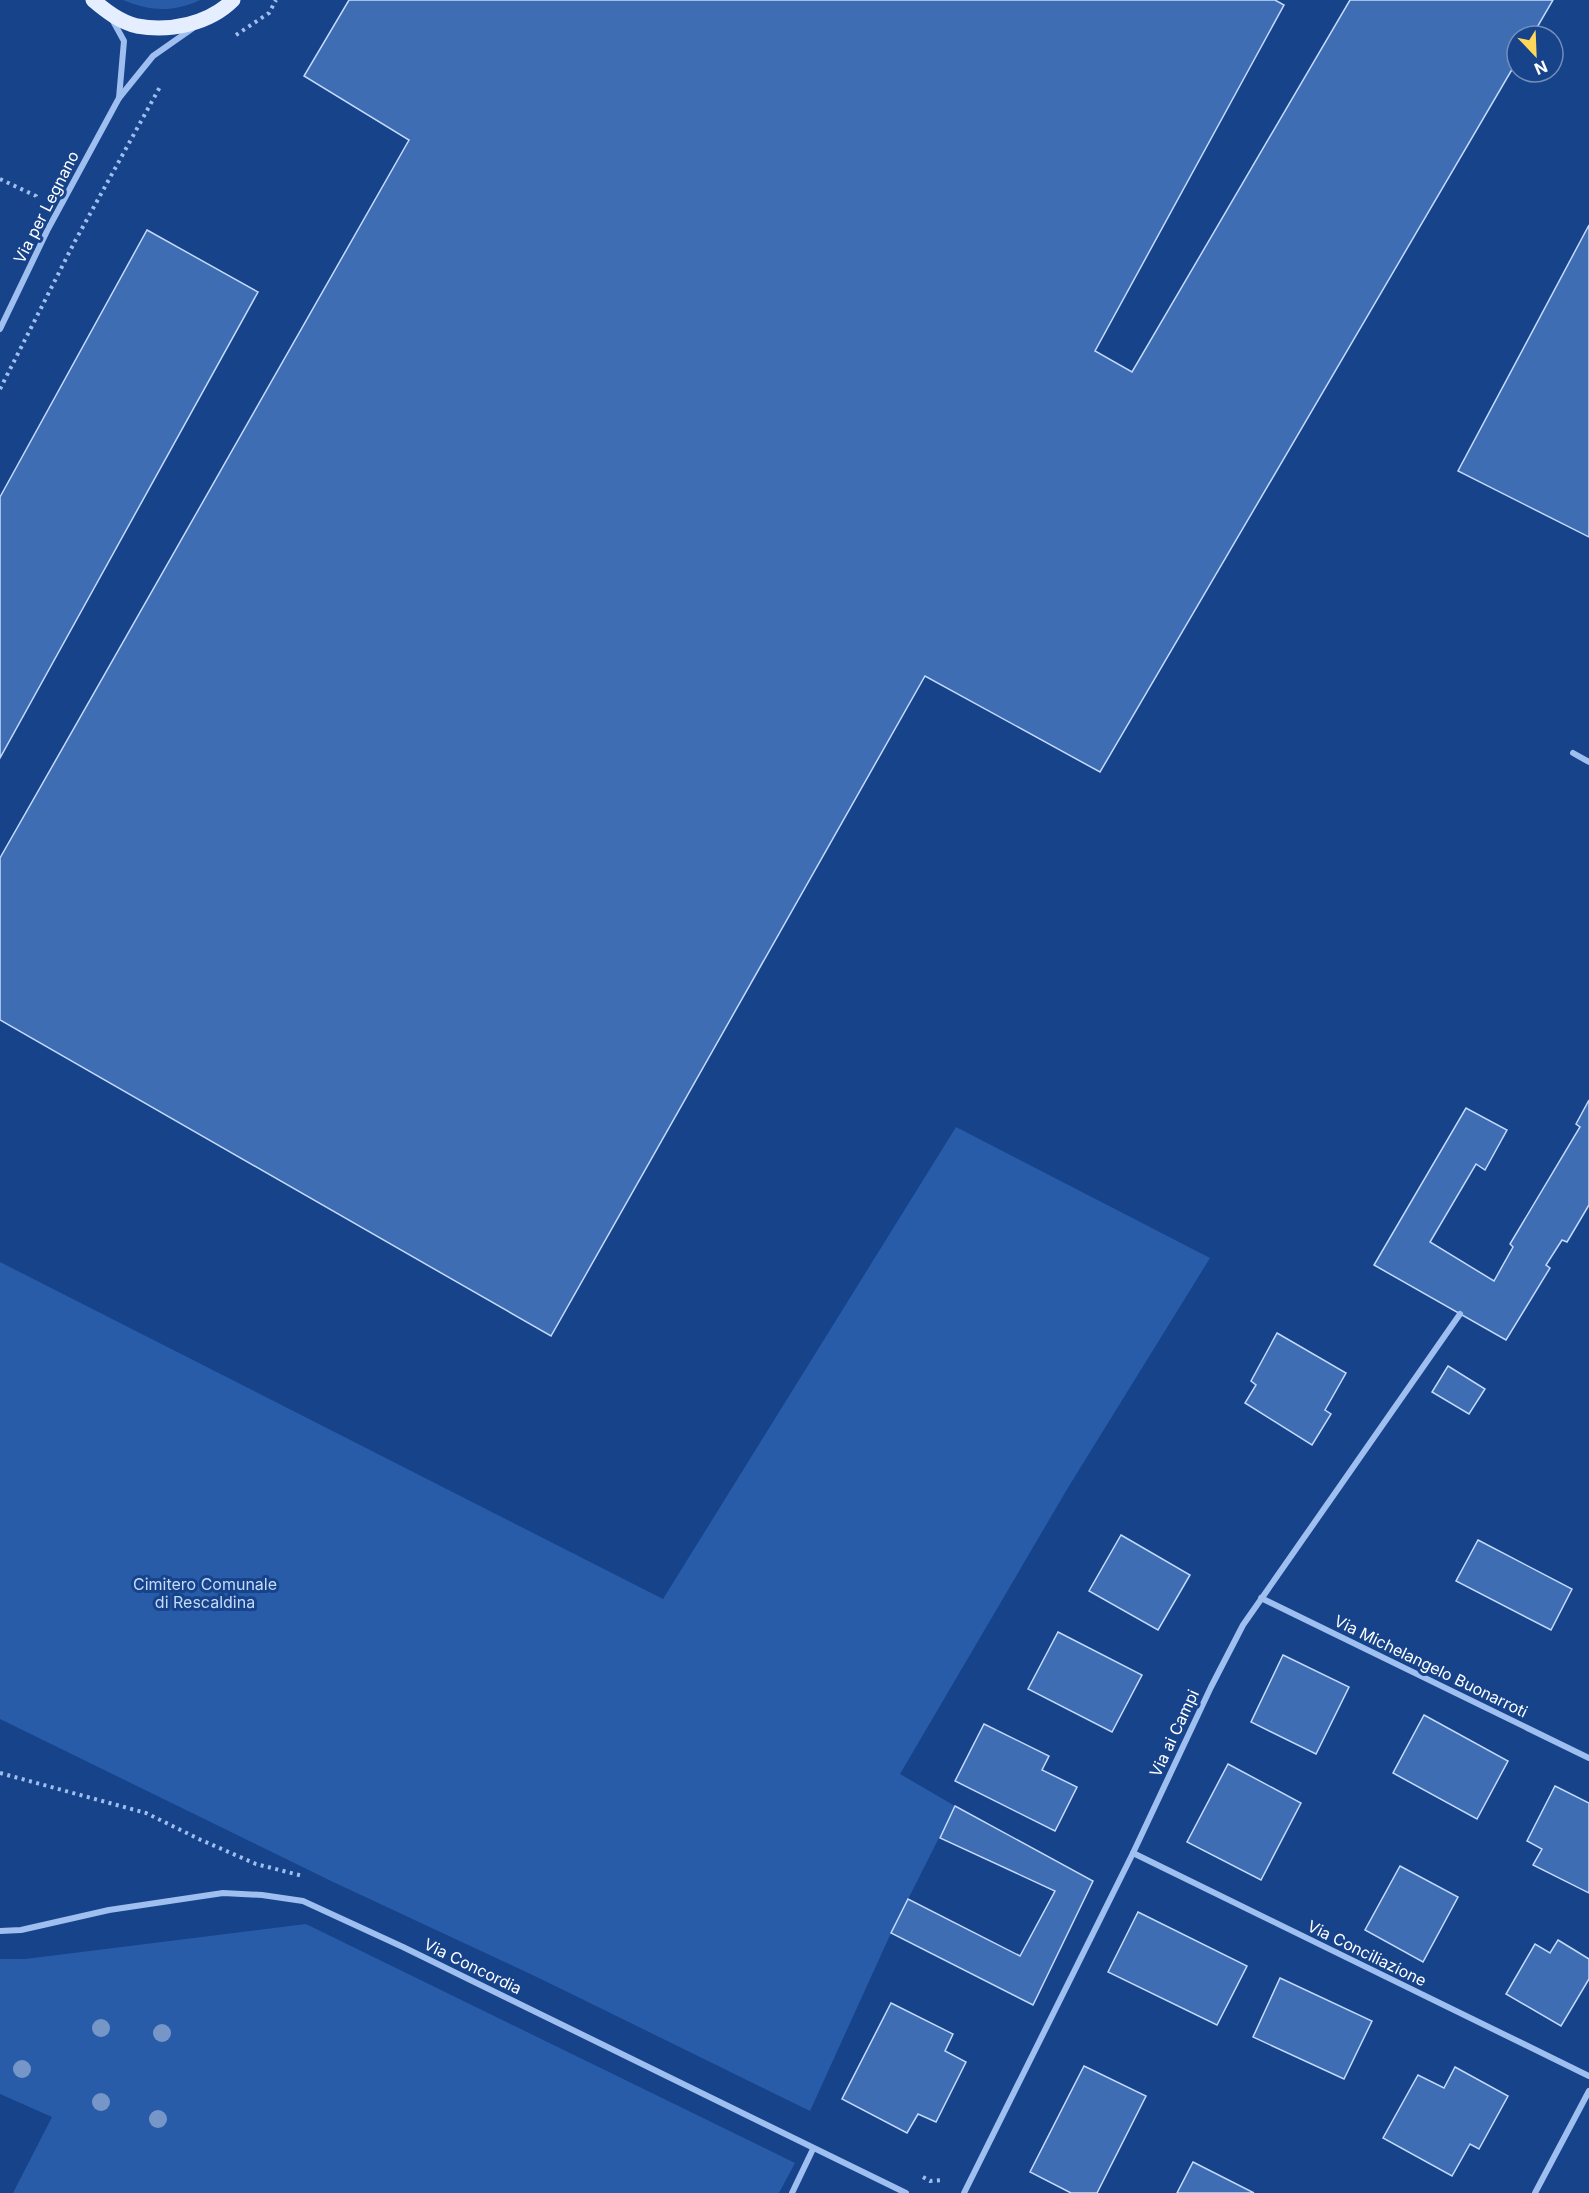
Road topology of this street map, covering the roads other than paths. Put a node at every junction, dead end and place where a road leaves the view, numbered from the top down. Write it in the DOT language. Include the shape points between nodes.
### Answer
graph roads {
  1 [pos="93,0"];
  2 [pos="233,0"];
  3 [pos="110,14"];
  4 [pos="205,20"];
  5 [pos="119,98"];
  6 [pos="0,329"];
  7 [pos="1573,753"];
  8 [pos="1589,762"];
  9 [pos="1460,1314"];
  10 [pos="1261,1598"];
  11 [pos="1589,1758"];
  12 [pos="1133,1853"];
  13 [pos="0,1931"];
  14 [pos="1589,2076"];
  15 [pos="1589,2091"];
  16 [pos="813,2148"];
  17 [pos="792,2193"];
  18 [pos="906,2193"];
  19 [pos="964,2193"];
  20 [pos="1535,2193"];
  1 -- 3 [label="main road"];
  2 -- 4 [label="main road"];
  3 -- 4 [label="main road" via="152,27"];
  3 -- 5 [label="street, Via per Legnano" via="124,40"];
  4 -- 5 [label="street, Via per Legnano" via="153,56"];
  5 -- 6 [label="street, Via per Legnano" via="48,229"];
  7 -- 8 [label="street"];
  9 -- 10 [label="street, Via ai Campi"];
  10 -- 11 [label="street, Via Michelangelo Buonarroti"];
  10 -- 12 [label="street, Via ai Campi" via="1211,1687"];
  12 -- 14 [label="street, Via Conciliazione"];
  12 -- 19 [label="street, Via ai Campi"];
  13 -- 16 [label="street, Via Concordia" via="223,1893 303,1901"];
  15 -- 20 [label="street"];
  16 -- 17 [label="street"];
  16 -- 18 [label="street, Via Concordia"];
}
